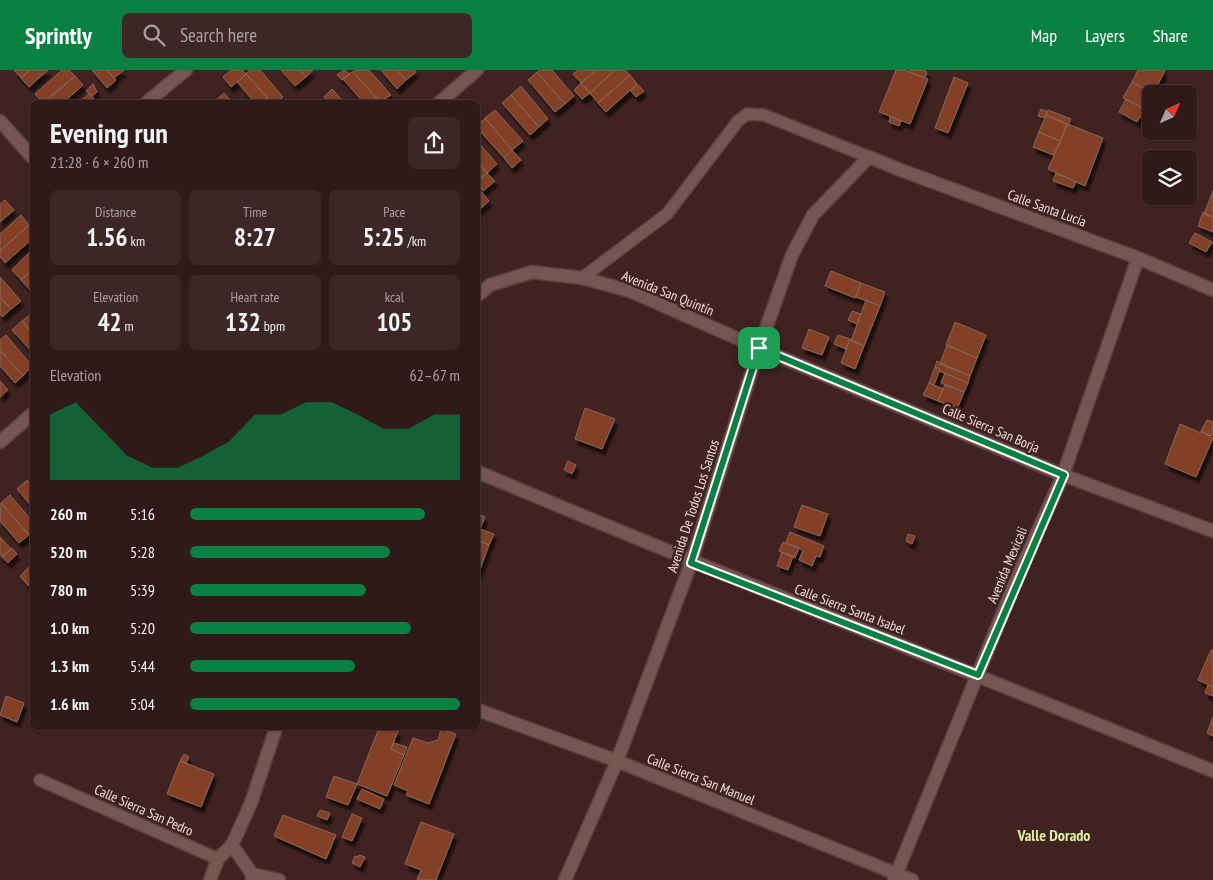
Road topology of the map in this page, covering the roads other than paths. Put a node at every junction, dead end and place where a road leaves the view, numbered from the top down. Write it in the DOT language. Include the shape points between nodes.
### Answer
graph roads {
  1 [pos="186,70"];
  2 [pos="477,70"];
  3 [pos="149,100"];
  4 [pos="442,100"];
  5 [pos="0,121"];
  6 [pos="30,155"];
  7 [pos="870,157"];
  8 [pos="1138,258"];
  9 [pos="582,278"];
  10 [pos="1213,290"];
  11 [pos="480,293"];
  12 [pos="759,348"];
  13 [pos="30,416"];
  14 [pos="0,442"];
  15 [pos="480,473"];
  16 [pos="1064,475"];
  17 [pos="1213,531"];
  18 [pos="691,563"];
  19 [pos="978,675"];
  20 [pos="480,711"];
  21 [pos="275,730"];
  22 [pos="617,761"];
  23 [pos="1213,771"];
  24 [pos="40,780"];
  25 [pos="232,845"];
  26 [pos="218,859"];
  27 [pos="252,877"];
  28 [pos="896,877"];
  29 [pos="210,880"];
  30 [pos="279,880"];
  31 [pos="565,880"];
  32 [pos="912,880"];
  1 -- 3 [label="street"];
  2 -- 4 [label="street"];
  5 -- 6 [label="street"];
  7 -- 8 [label="street, Calle Santa Lucía"];
  7 -- 9 [label="lane" via="764,115 747,114 738,121 666,214"];
  7 -- 12 [label="street, Avenida De Todos Los Santos" via="813,215 792,255"];
  8 -- 10 [label="street, Calle Santa Lucía"];
  8 -- 16 [label="street, Avenida Mexicali"];
  9 -- 11 [label="street, Avenida San Quintín" via="532,272 490,285"];
  9 -- 12 [label="street, Avenida San Quintín" via="630,291"];
  12 -- 16 [label="street, Calle Sierra San Borja"];
  12 -- 18 [label="street, Avenida De Todos Los Santos"];
  13 -- 14 [label="street"];
  15 -- 18 [label="street, Calle Sierra Santa Isabel"];
  16 -- 17 [label="street, Calle Sierra San Borja"];
  16 -- 19 [label="street, Avenida Mexicali"];
  18 -- 19 [label="street, Calle Sierra Santa Isabel"];
  18 -- 22 [label="street, Avenida De Todos Los Santos"];
  19 -- 23 [label="street, Calle Sierra Santa Isabel"];
  19 -- 28 [label="street, Avenida Mexicali"];
  20 -- 22 [label="street, Calle Sierra San Manuel"];
  21 -- 25 [label="street" via="251,802"];
  22 -- 28 [label="street, Calle Sierra San Manuel"];
  22 -- 31 [label="street, Avenida De Todos Los Santos"];
  24 -- 26 [label="lane, Calle Sierra San Pedro"];
  25 -- 26 [label="street"];
  25 -- 27 [label="street"];
  26 -- 29 [label="street"];
  27 -- 30 [label="street"];
  28 -- 32 [label="street, Calle Sierra San Manuel"];
}
